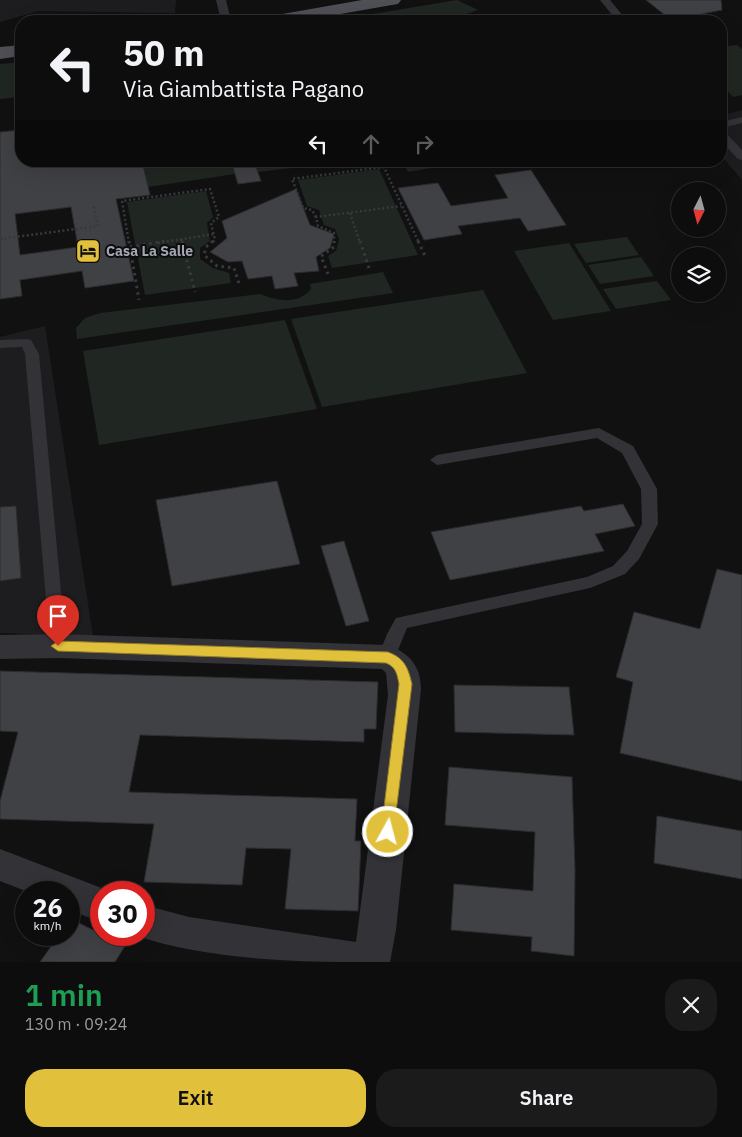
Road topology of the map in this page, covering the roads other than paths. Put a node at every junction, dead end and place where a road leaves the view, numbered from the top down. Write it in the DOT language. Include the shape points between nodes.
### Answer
graph roads {
  1 [pos="221,0"];
  2 [pos="392,0"];
  3 [pos="605,0"];
  4 [pos="225,15"];
  5 [pos="306,15"];
  6 [pos="617,15"];
  7 [pos="15,52"];
  8 [pos="0,53"];
  9 [pos="742,120"];
  10 [pos="727,124"];
  11 [pos="727,141"];
  12 [pos="742,157"];
  13 [pos="0,344"];
  14 [pos="437,460"];
  15 [pos="0,646"];
  16 [pos="58,646"];
  17 [pos="388,658"];
  18 [pos="0,865"];
  19 [pos="41,881"];
  20 [pos="155,925"];
  21 [pos="371,962"];
  1 -- 4 [label="lane"];
  2 -- 5 [label="main road"];
  3 -- 6 [label="lane"];
  7 -- 8 [label="main road"];
  9 -- 10 [label="lane"];
  11 -- 12 [label="lane"];
  13 -- 16 [label="lane" via="26,343 32,354"];
  14 -- 17 [label="lane" via="599,432 628,450 648,489 650,524 619,570 590,582 402,624 395,634"];
  15 -- 16 [label="street"];
  16 -- 17 [label="street"];
  17 -- 21 [label="street" via="400,665 405,684"];
  18 -- 19 [label="street"];
  20 -- 21 [label="street" via="189,934"];
}
